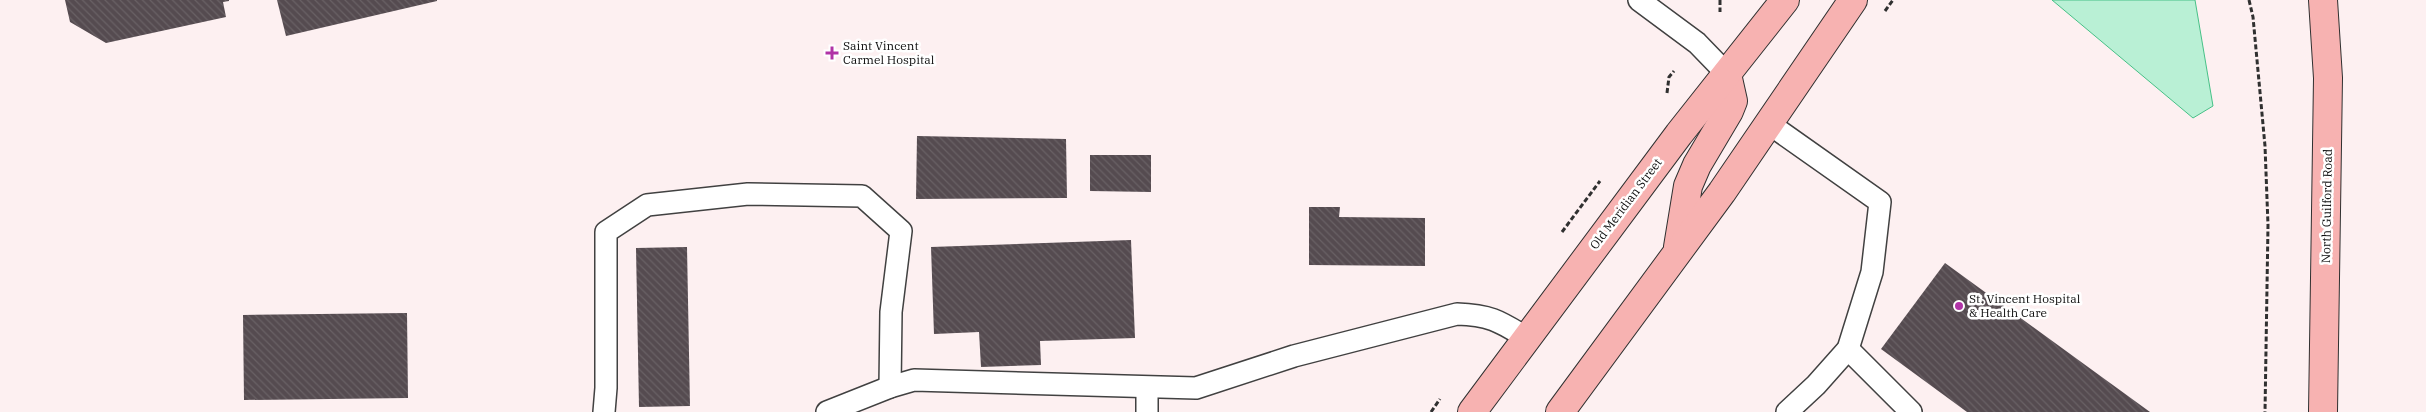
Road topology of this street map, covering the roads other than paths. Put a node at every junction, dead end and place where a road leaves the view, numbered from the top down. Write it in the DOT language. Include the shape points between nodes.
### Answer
graph roads {
  1 [pos="1638,0"];
  2 [pos="1785,0"];
  3 [pos="1853,0"];
  4 [pos="2323,0"];
  5 [pos="1727,74"];
  6 [pos="1768,123"];
  7 [pos="1677,251"];
  8 [pos="1527,338"];
  9 [pos="1848,349"];
  10 [pos="890,387"];
  11 [pos="1147,388"];
  12 [pos="604,412"];
  13 [pos="827,412"];
  14 [pos="1147,412"];
  15 [pos="1472,412"];
  16 [pos="1560,412"];
  17 [pos="1787,412"];
  18 [pos="1911,412"];
  19 [pos="2323,412"];
  1 -- 5 [label="lane" via="1698,43"];
  2 -- 5 [label="main road, Old Meridian Street"];
  3 -- 6 [label="main road"];
  4 -- 19 [label="main road, North Guilford Road" via="2328,88"];
  5 -- 7 [label="main road" via="1733,101 1688,186"];
  5 -- 8 [label="main road, Old Meridian Street"];
  6 -- 7 [label="main road"];
  6 -- 9 [label="lane" via="1880,202 1872,272"];
  7 -- 16 [label="main road"];
  8 -- 11 [label="lane" via="1498,320 1482,315 1457,314 1294,356 1196,388"];
  8 -- 15 [label="main road, Old Meridian Street"];
  9 -- 17 [label="lane"];
  9 -- 18 [label="lane"];
  10 -- 11 [label="lane" via="914,380"];
  10 -- 12 [label="lane" via="891,312 901,231 862,196 748,194 647,205 606,232"];
  10 -- 13 [label="lane"];
  11 -- 14 [label="lane"];
}
